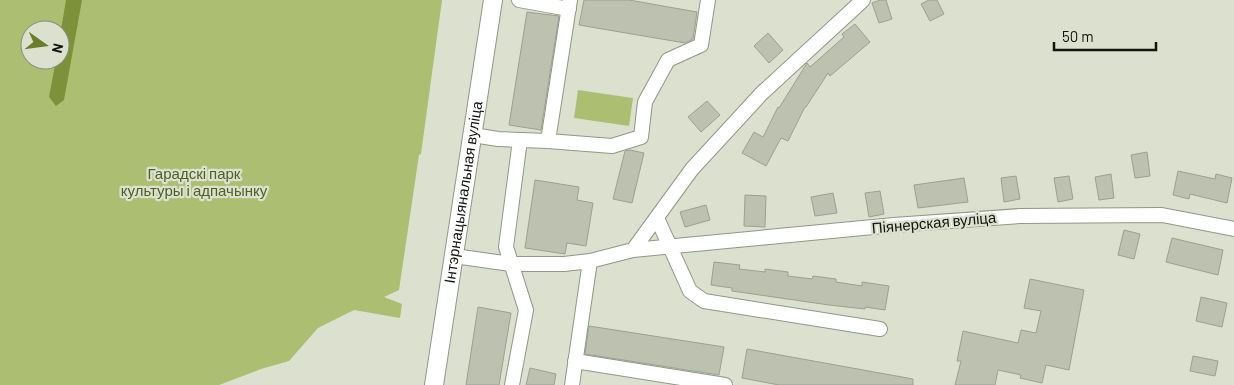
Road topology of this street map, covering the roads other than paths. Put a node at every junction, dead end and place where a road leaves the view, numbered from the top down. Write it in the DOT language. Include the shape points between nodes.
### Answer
graph roads {
  1 [pos="493,0"];
  2 [pos="518,0"];
  3 [pos="708,0"];
  4 [pos="863,0"];
  5 [pos="569,4"];
  6 [pos="472,135"];
  7 [pos="520,140"];
  8 [pos="548,141"];
  9 [pos="656,218"];
  10 [pos="1234,229"];
  11 [pos="669,247"];
  12 [pos="632,250"];
  13 [pos="454,256"];
  14 [pos="590,261"];
  15 [pos="511,264"];
  16 [pos="880,329"];
  17 [pos="575,361"];
  18 [pos="434,385"];
  19 [pos="512,385"];
  20 [pos="572,385"];
  21 [pos="725,385"];
  1 -- 6 [label="main road, Інтэрнацыянальная вуліца"];
  2 -- 5 [label="street"];
  3 -- 8 [label="street" via="701,45 668,60 645,102 641,137 612,146"];
  4 -- 9 [label="street" via="762,93 692,169"];
  5 -- 8 [label="street"];
  6 -- 7 [label="street"];
  6 -- 13 [label="main road, Інтэрнацыянальная вуліца"];
  7 -- 8 [label="street"];
  7 -- 15 [label="street" via="506,247"];
  9 -- 11 [label="street"];
  9 -- 12 [label="street"];
  10 -- 11 [label="street, Піянерская вуліца" via="1162,215 1020,216"];
  11 -- 12 [label="street, Піянерская вуліца"];
  11 -- 16 [label="street" via="690,291 704,301"];
  12 -- 14 [label="street, Піянерская вуліца"];
  13 -- 15 [label="street, Піянерская вуліца"];
  13 -- 18 [label="main road, Інтэрнацыянальная вуліца"];
  14 -- 15 [label="street, Піянерская вуліца"];
  14 -- 17 [label="street"];
  15 -- 19 [label="street" via="526,310"];
  17 -- 20 [label="street"];
  17 -- 21 [label="street"];
}
